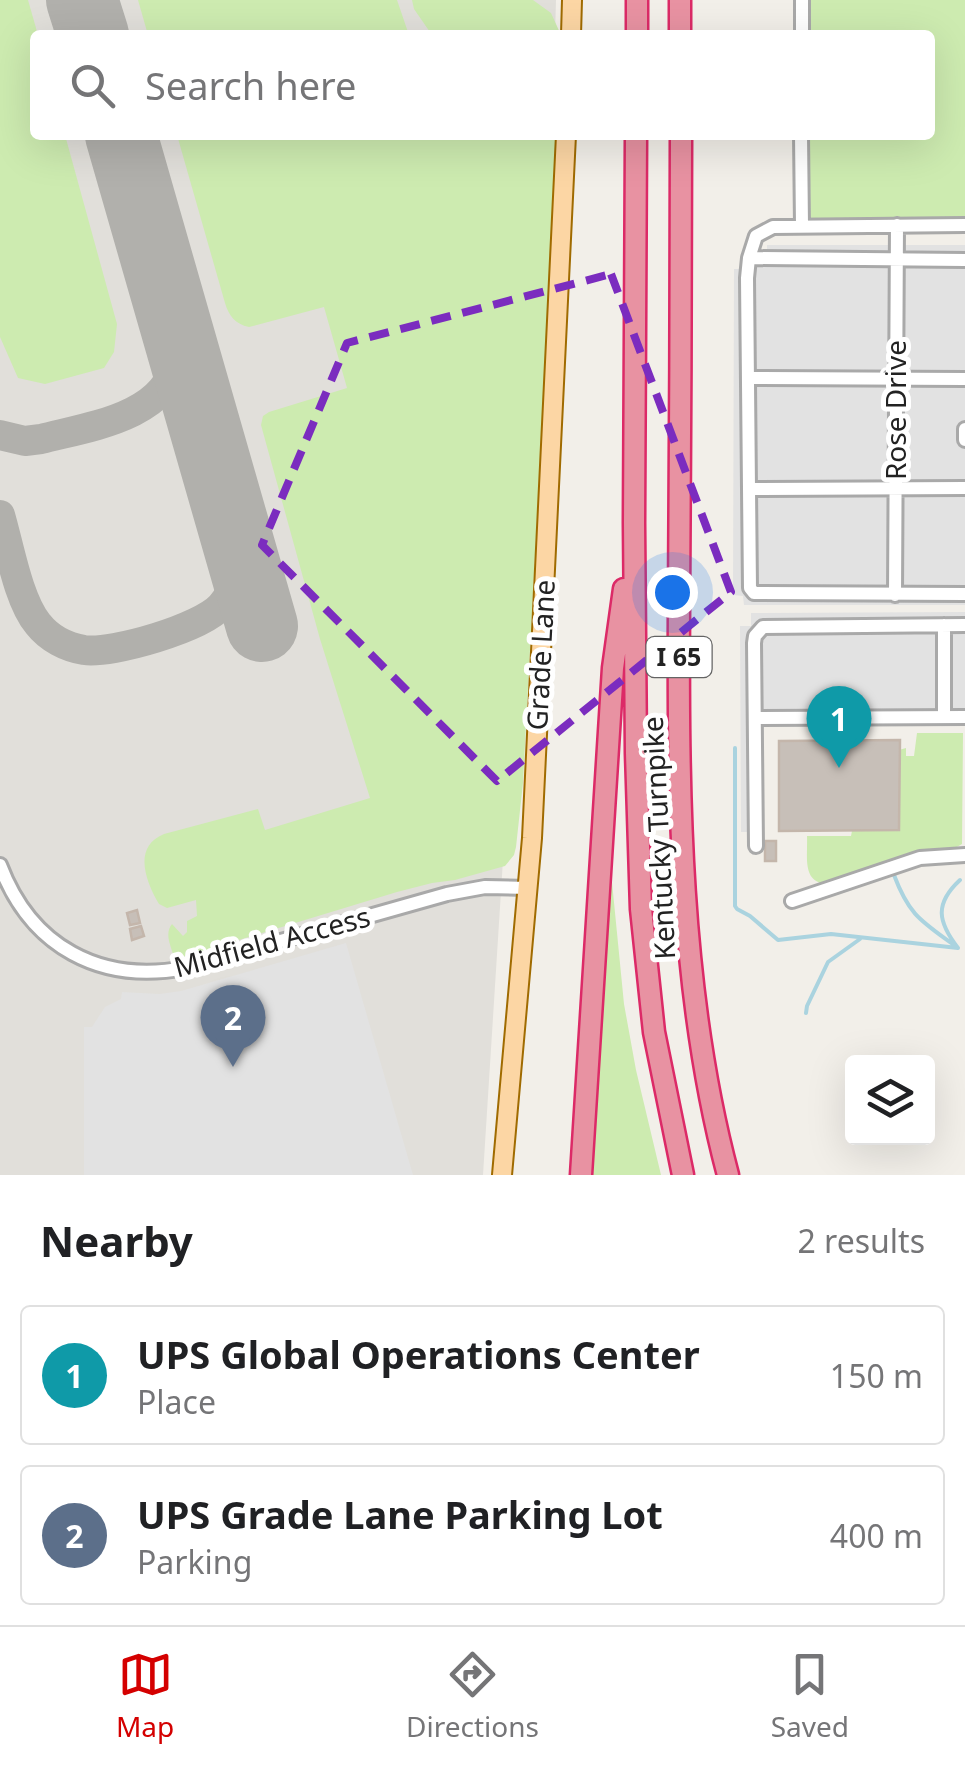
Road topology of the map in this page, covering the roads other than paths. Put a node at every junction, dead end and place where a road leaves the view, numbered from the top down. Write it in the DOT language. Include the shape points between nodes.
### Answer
graph roads {
  1 [pos="572,0"];
  2 [pos="638,0"];
  3 [pos="680,0"];
  4 [pos="802,0"];
  5 [pos="571,30"];
  6 [pos="637,30"];
  7 [pos="680,30"];
  8 [pos="802,30"];
  9 [pos="566,140"];
  10 [pos="636,140"];
  11 [pos="681,140"];
  12 [pos="802,140"];
  13 [pos="897,225"];
  14 [pos="965,225"];
  15 [pos="802,226"];
  16 [pos="749,258"];
  17 [pos="897,260"];
  18 [pos="965,260"];
  19 [pos="748,378"];
  20 [pos="896,378"];
  21 [pos="965,378"];
  22 [pos="965,430"];
  23 [pos="965,440"];
  24 [pos="965,488"];
  25 [pos="750,489"];
  26 [pos="896,489"];
  27 [pos="634,523"];
  28 [pos="965,594"];
  29 [pos="895,595"];
  30 [pos="944,625"];
  31 [pos="965,625"];
  32 [pos="944,717"];
  33 [pos="965,717"];
  34 [pos="755,718"];
  35 [pos="756,846"];
  36 [pos="965,855"];
  37 [pos="0,866"];
  38 [pos="528,888"];
  39 [pos="792,901"];
  40 [pos="502,1175"];
  41 [pos="582,1175"];
  42 [pos="684,1175"];
  43 [pos="728,1175"];
  1 -- 5 [label="main road"];
  2 -- 6 [label="highway"];
  3 -- 7 [label="highway"];
  4 -- 8 [label="street"];
  9 -- 38 [label="main road, Grade Lane"];
  10 -- 27 [label="highway, I 65"];
  11 -- 43 [label="highway, Kentucky Turnpike / I 65" via="678,760 700,1036"];
  12 -- 15 [label="street"];
  13 -- 14 [label="street"];
  13 -- 15 [label="street"];
  13 -- 17 [label="street, Rose Drive"];
  15 -- 16 [label="street" via="773,226 756,236"];
  16 -- 17 [label="street"];
  16 -- 19 [label="street"];
  17 -- 18 [label="street"];
  17 -- 20 [label="street, Rose Drive"];
  19 -- 20 [label="street"];
  19 -- 25 [label="street"];
  20 -- 21 [label="street"];
  20 -- 26 [label="street, Rose Drive"];
  22 -- 23 [label="street"];
  24 -- 26 [label="street"];
  25 -- 26 [label="street"];
  25 -- 29 [label="street" via="754,593"];
  26 -- 29 [label="street, Rose Drive"];
  27 -- 41 [label="highway" via="613,668"];
  27 -- 42 [label="highway, I 65" via="641,909 654,1032"];
  28 -- 29 [label="street"];
  30 -- 31 [label="street"];
  30 -- 32 [label="street"];
  30 -- 34 [label="street" via="763,627 754,643"];
  32 -- 33 [label="street"];
  32 -- 34 [label="street"];
  34 -- 35 [label="street"];
  36 -- 39 [label="street" via="920,858"];
  37 -- 38 [label="street, Midfield Access" via="26,914 55,942 104,967 145,974 447,894"];
  38 -- 40 [label="main road, Grade Lane"];
}
